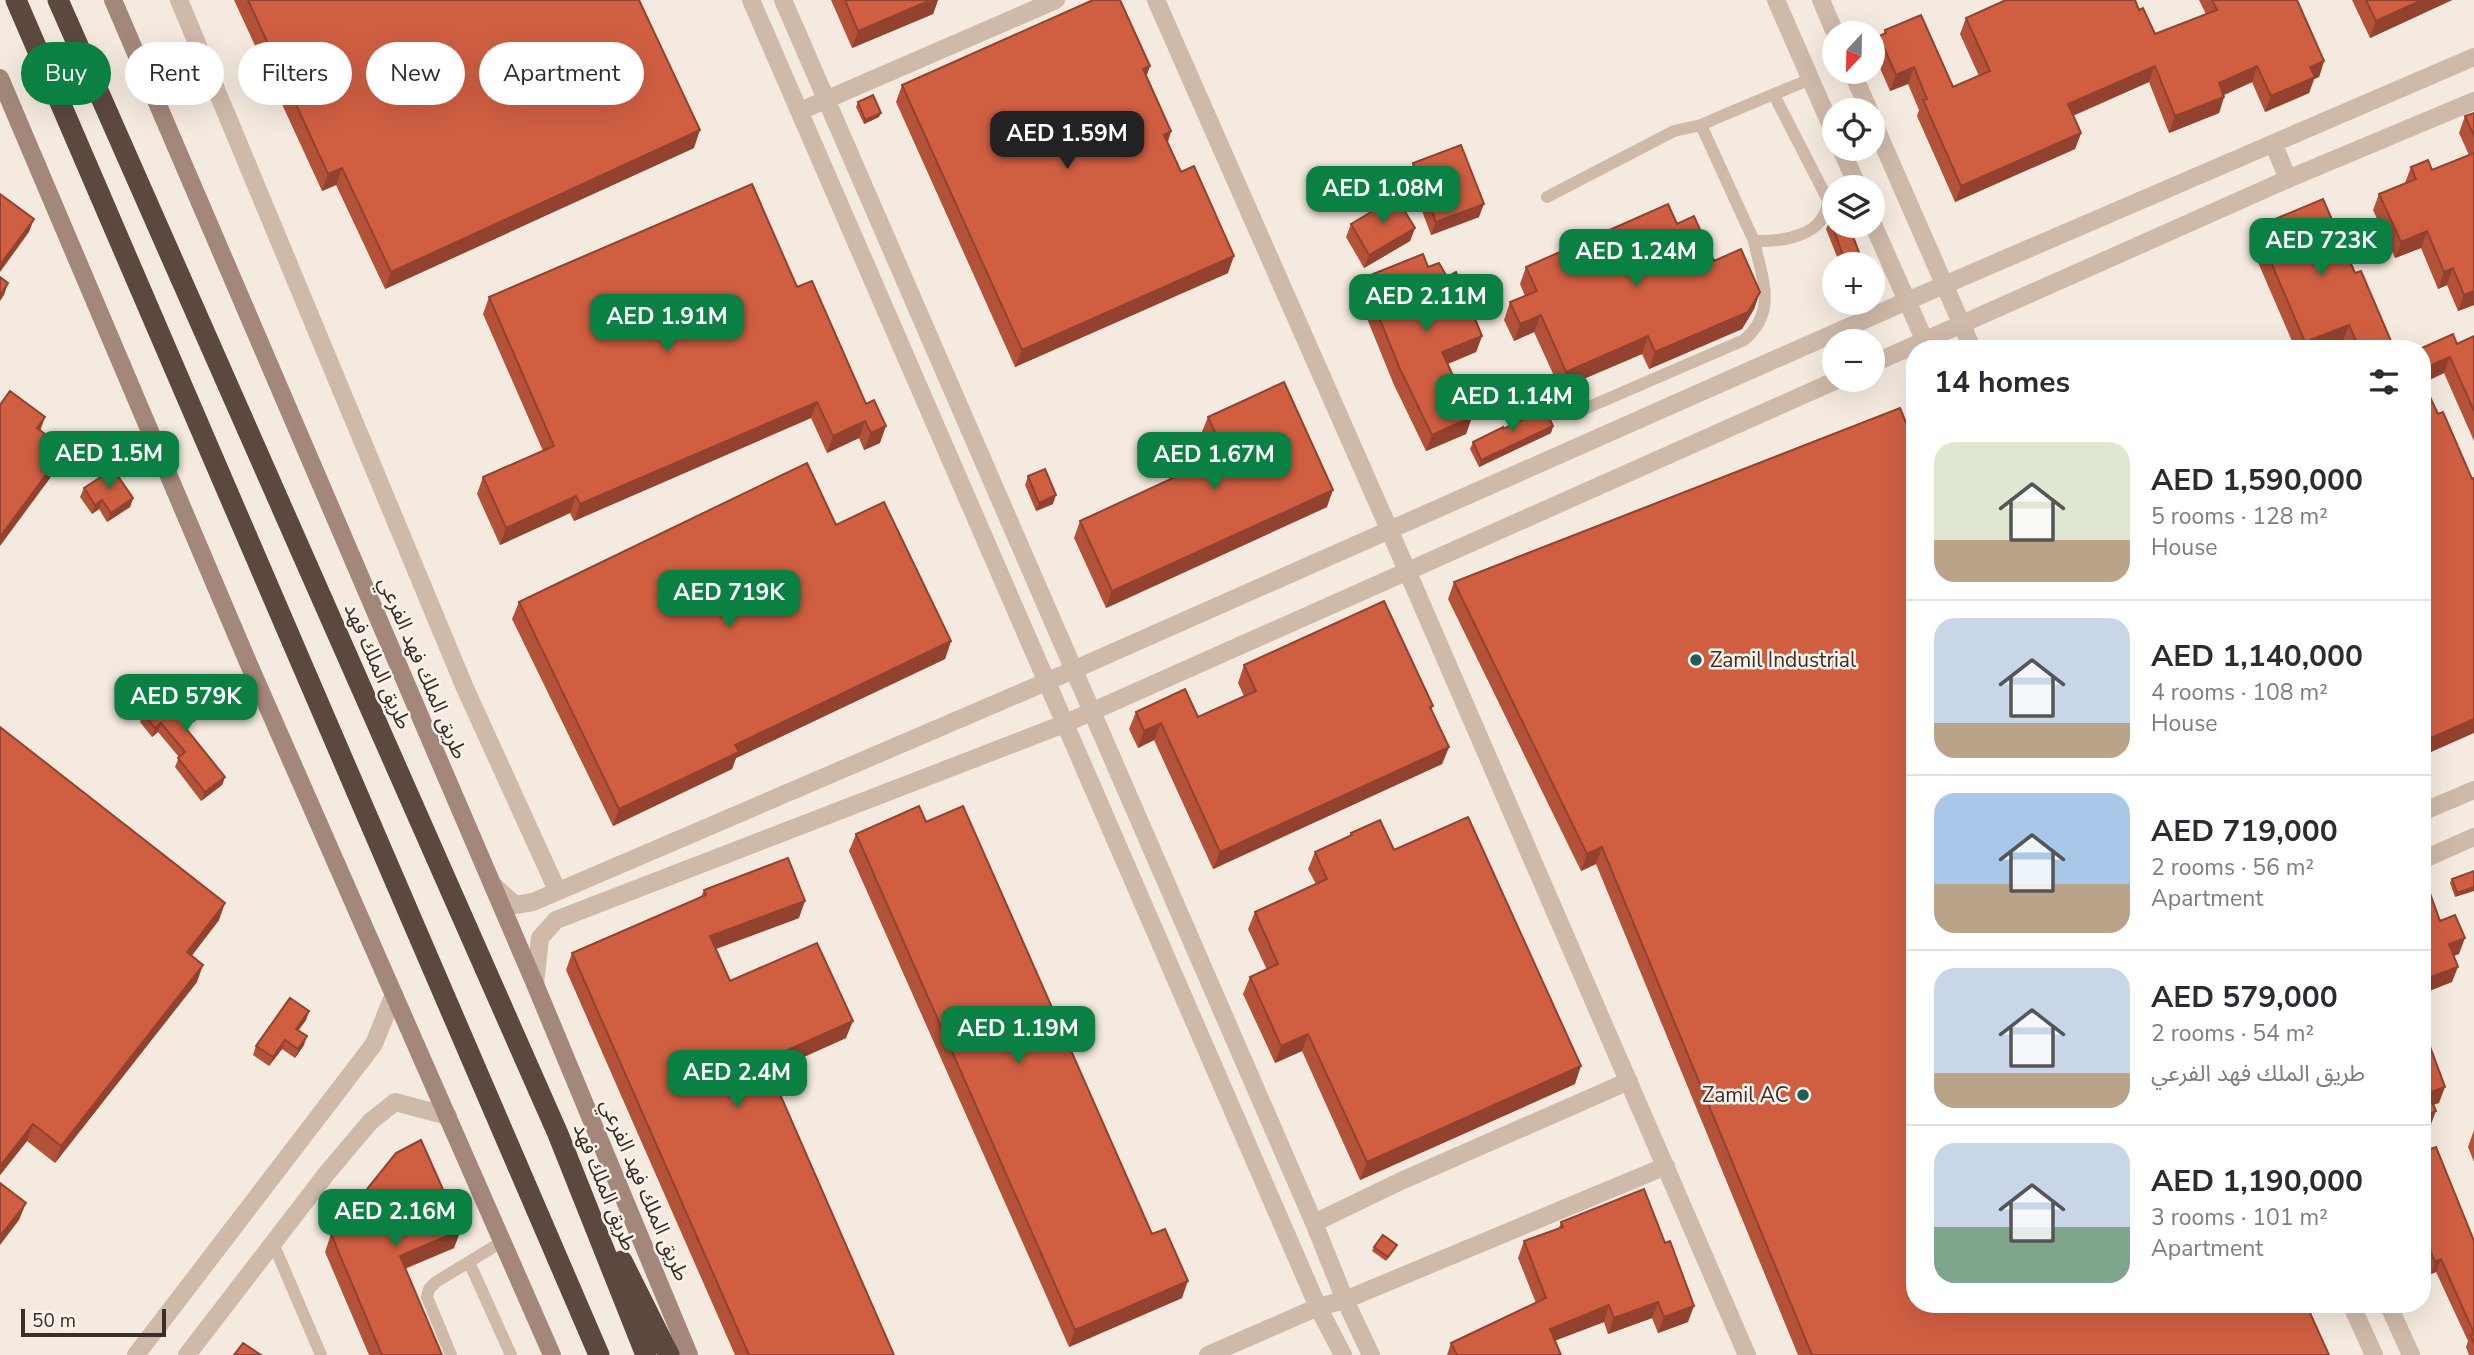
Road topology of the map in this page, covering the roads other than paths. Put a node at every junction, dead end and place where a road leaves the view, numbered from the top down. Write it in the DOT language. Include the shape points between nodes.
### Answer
graph roads {
  1 [pos="16,0"];
  2 [pos="58,0"];
  3 [pos="113,0"];
  4 [pos="179,0"];
  5 [pos="751,0"];
  6 [pos="783,0"];
  7 [pos="1056,0"];
  8 [pos="1156,0"];
  9 [pos="1776,0"];
  10 [pos="1821,0"];
  11 [pos="1830,21"];
  12 [pos="2474,57"];
  13 [pos="0,78"];
  14 [pos="1811,79"];
  15 [pos="1774,95"];
  16 [pos="827,98"];
  17 [pos="2474,101"];
  18 [pos="1822,105"];
  19 [pos="800,111"];
  20 [pos="1701,125"];
  21 [pos="2274,145"];
  22 [pos="1885,149"];
  23 [pos="2288,180"];
  24 [pos="1547,197"];
  25 [pos="1879,238"];
  26 [pos="1754,241"];
  27 [pos="1945,286"];
  28 [pos="1907,302"];
  29 [pos="1962,324"];
  30 [pos="1924,340"];
  31 [pos="1935,340"];
  32 [pos="1969,340"];
  33 [pos="1906,352"];
  34 [pos="1885,359"];
  35 [pos="1822,387"];
  36 [pos="1581,410"];
  37 [pos="1389,529"];
  38 [pos="1407,570"];
  39 [pos="1075,669"];
  40 [pos="1046,682"];
  41 [pos="1094,711"];
  42 [pos="1064,724"];
  43 [pos="2474,790"];
  44 [pos="2431,808"];
  45 [pos="2474,837"];
  46 [pos="2431,856"];
  47 [pos="491,884"];
  48 [pos="557,890"];
  49 [pos="535,984"];
  50 [pos="394,994"];
  51 [pos="1629,1081"];
  52 [pos="448,1116"];
  53 [pos="558,1134"];
  54 [pos="1666,1166"];
  55 [pos="1314,1223"];
  56 [pos="503,1241"];
  57 [pos="273,1242"];
  58 [pos="551,1242"];
  59 [pos="469,1262"];
  60 [pos="1345,1300"];
  61 [pos="1318,1307"];
  62 [pos="2355,1313"];
  63 [pos="2392,1313"];
  64 [pos="136,1355"];
  65 [pos="187,1355"];
  66 [pos="321,1355"];
  67 [pos="451,1355"];
  68 [pos="511,1355"];
  69 [pos="552,1355"];
  70 [pos="587,1355"];
  71 [pos="600,1355"];
  72 [pos="646,1355"];
  73 [pos="669,1355"];
  74 [pos="689,1355"];
  75 [pos="1208,1355"];
  76 [pos="1343,1355"];
  77 [pos="1371,1355"];
  78 [pos="1747,1355"];
  79 [pos="2374,1355"];
  80 [pos="2411,1355"];
  1 -- 58 [label="highway"];
  2 -- 53 [label="highway, طريق الملك فهد"];
  3 -- 47 [label="main road, طريق الملك فهد الفرعي"];
  4 -- 48 [label="street" via="464,688"];
  5 -- 19 [label="street"];
  6 -- 16 [label="street"];
  7 -- 16 [label="street"];
  8 -- 37 [label="street"];
  9 -- 14 [label="street"];
  10 -- 11 [label="street"];
  12 -- 21 [label="street"];
  13 -- 50 [label="main road"];
  14 -- 15 [label="lane"];
  14 -- 18 [label="street"];
  15 -- 20 [label="lane"];
  15 -- 26 [label="lane" via="1828,200 1827,209 1818,225 1798,236"];
  16 -- 19 [label="street"];
  16 -- 39 [label="street"];
  17 -- 23 [label="street"];
  19 -- 40 [label="street"];
  20 -- 24 [label="lane" via="1674,131"];
  20 -- 26 [label="lane"];
  21 -- 23 [label="street"];
  21 -- 27 [label="street"];
  22 -- 27 [label="street"];
  23 -- 29 [label="street"];
  25 -- 28 [label="street"];
  26 -- 36 [label="lane" via="1765,293 1764,315 1755,331 1744,340"];
  27 -- 28 [label="street"];
  27 -- 29 [label="street"];
  28 -- 30 [label="street"];
  28 -- 37 [label="street"];
  29 -- 31 [label="street"];
  29 -- 32 [label="street"];
  33 -- 34 [label="street"];
  35 -- 38 [label="street"];
  37 -- 38 [label="street"];
  37 -- 39 [label="street"];
  38 -- 41 [label="street"];
  38 -- 51 [label="street"];
  39 -- 40 [label="street"];
  39 -- 41 [label="street"];
  40 -- 42 [label="street"];
  40 -- 48 [label="street"];
  41 -- 42 [label="street"];
  41 -- 55 [label="street"];
  42 -- 49 [label="street" via="556,920 541,939"];
  42 -- 61 [label="street"];
  43 -- 44 [label="street"];
  45 -- 46 [label="street"];
  47 -- 48 [label="street" via="515,905"];
  47 -- 49 [label="main road, طريق الملك فهد الفرعي"];
  49 -- 74 [label="main road, طريق الملك فهد الفرعي"];
  50 -- 52 [label="main road"];
  50 -- 64 [label="street" via="373,1044"];
  51 -- 54 [label="street"];
  51 -- 55 [label="street"];
  52 -- 56 [label="main road"];
  52 -- 57 [label="street" via="396,1102 370,1122"];
  53 -- 72 [label="highway, طريق الملك فهد"];
  53 -- 73 [label="highway"];
  54 -- 60 [label="street"];
  54 -- 78 [label="street"];
  55 -- 60 [label="street"];
  56 -- 59 [label="lane"];
  56 -- 69 [label="main road"];
  57 -- 65 [label="street"];
  57 -- 66 [label="lane"];
  58 -- 70 [label="highway"];
  58 -- 71 [label="highway"];
  59 -- 67 [label="lane" via="436,1282 426,1297"];
  59 -- 68 [label="lane"];
  60 -- 61 [label="street"];
  60 -- 77 [label="street"];
  61 -- 75 [label="street"];
  61 -- 76 [label="street"];
  62 -- 79 [label="street"];
  63 -- 80 [label="street"];
}
